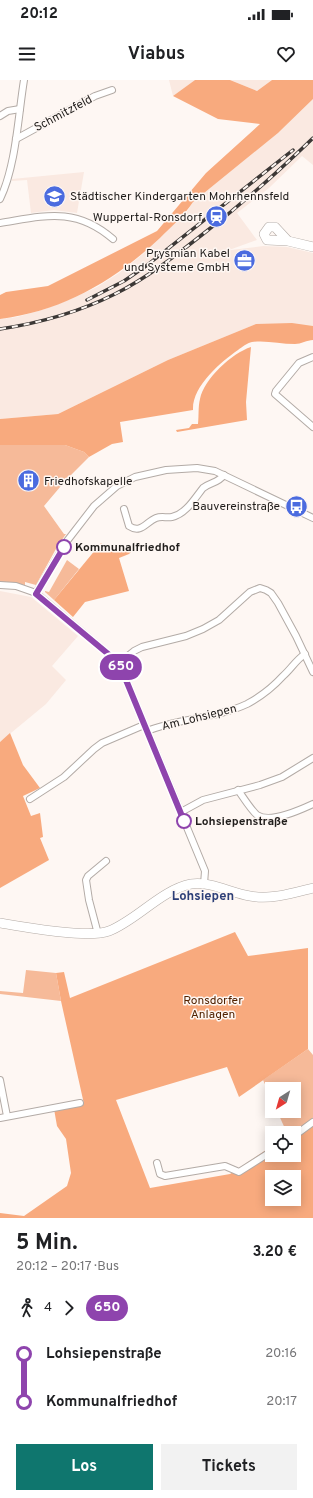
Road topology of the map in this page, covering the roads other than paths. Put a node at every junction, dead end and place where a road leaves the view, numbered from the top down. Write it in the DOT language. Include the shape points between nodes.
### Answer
graph roads {
  1 [pos="24,80"];
  2 [pos="112,90"];
  3 [pos="20,109"];
  4 [pos="0,116"];
  5 [pos="16,139"];
  6 [pos="0,199"];
  7 [pos="0,223"];
  8 [pos="113,239"];
  9 [pos="288,241"];
  10 [pos="313,247"];
  11 [pos="313,357"];
  12 [pos="313,427"];
  13 [pos="224,475"];
  14 [pos="124,509"];
  15 [pos="313,518"];
  16 [pos="0,585"];
  17 [pos="36,594"];
  18 [pos="304,654"];
  19 [pos="119,663"];
  20 [pos="313,672"];
  21 [pos="144,725"];
  22 [pos="147,731"];
  23 [pos="313,758"];
  24 [pos="238,790"];
  25 [pos="30,799"];
  26 [pos="313,804"];
  27 [pos="181,812"];
  28 [pos="106,861"];
  29 [pos="204,884"];
  30 [pos="313,888"];
  31 [pos="0,924"];
  32 [pos="98,934"];
  33 [pos="0,1080"];
  34 [pos="80,1103"];
  35 [pos="7,1116"];
  36 [pos="0,1118"];
  37 [pos="313,1122"];
  38 [pos="301,1131"];
  39 [pos="265,1155"];
  40 [pos="157,1163"];
  1 -- 3 [label="street"];
  2 -- 5 [label="street, Schmitzfeld" via="95,96"];
  3 -- 4 [label="street" via="8,111"];
  3 -- 5 [label="street"];
  5 -- 6 [label="street"];
  7 -- 8 [label="street" via="58,215 84,221 102,229"];
  9 -- 10 [label="street"];
  11 -- 12 [label="street" via="299,363 276,394"];
  13 -- 14 [label="street" via="220,481 203,488 182,512 174,517 156,518 144,527 136,529 129,526"];
  13 -- 15 [label="street"];
  13 -- 17 [label="street" via="197,468 166,470 135,477 117,486 94,506 79,525"];
  16 -- 17 [label="street" via="16,586"];
  17 -- 19 [label="street"];
  18 -- 19 [label="street" via="271,593 260,588 250,592 219,620 203,630 142,647"];
  18 -- 20 [label="street"];
  18 -- 22 [label="street, Am Lohsiepen" via="275,684 247,704"];
  19 -- 21 [label="street"];
  21 -- 22 [label="street"];
  21 -- 25 [label="street" via="94,748 64,777"];
  22 -- 27 [label="street"];
  23 -- 24 [label="street" via="282,777"];
  24 -- 26 [label="street" via="257,814 266,819 301,810"];
  24 -- 27 [label="street" via="202,800"];
  27 -- 29 [label="street" via="205,871"];
  28 -- 32 [label="street" via="86,880"];
  29 -- 30 [label="street" via="262,897"];
  29 -- 32 [label="street" via="180,887 123,924"];
  31 -- 32 [label="street"];
  33 -- 35 [label="street"];
  34 -- 35 [label="street"];
  35 -- 36 [label="street"];
  37 -- 38 [label="street"];
  39 -- 40 [label="street" via="239,1172 225,1166 165,1176 160,1174"];
}
